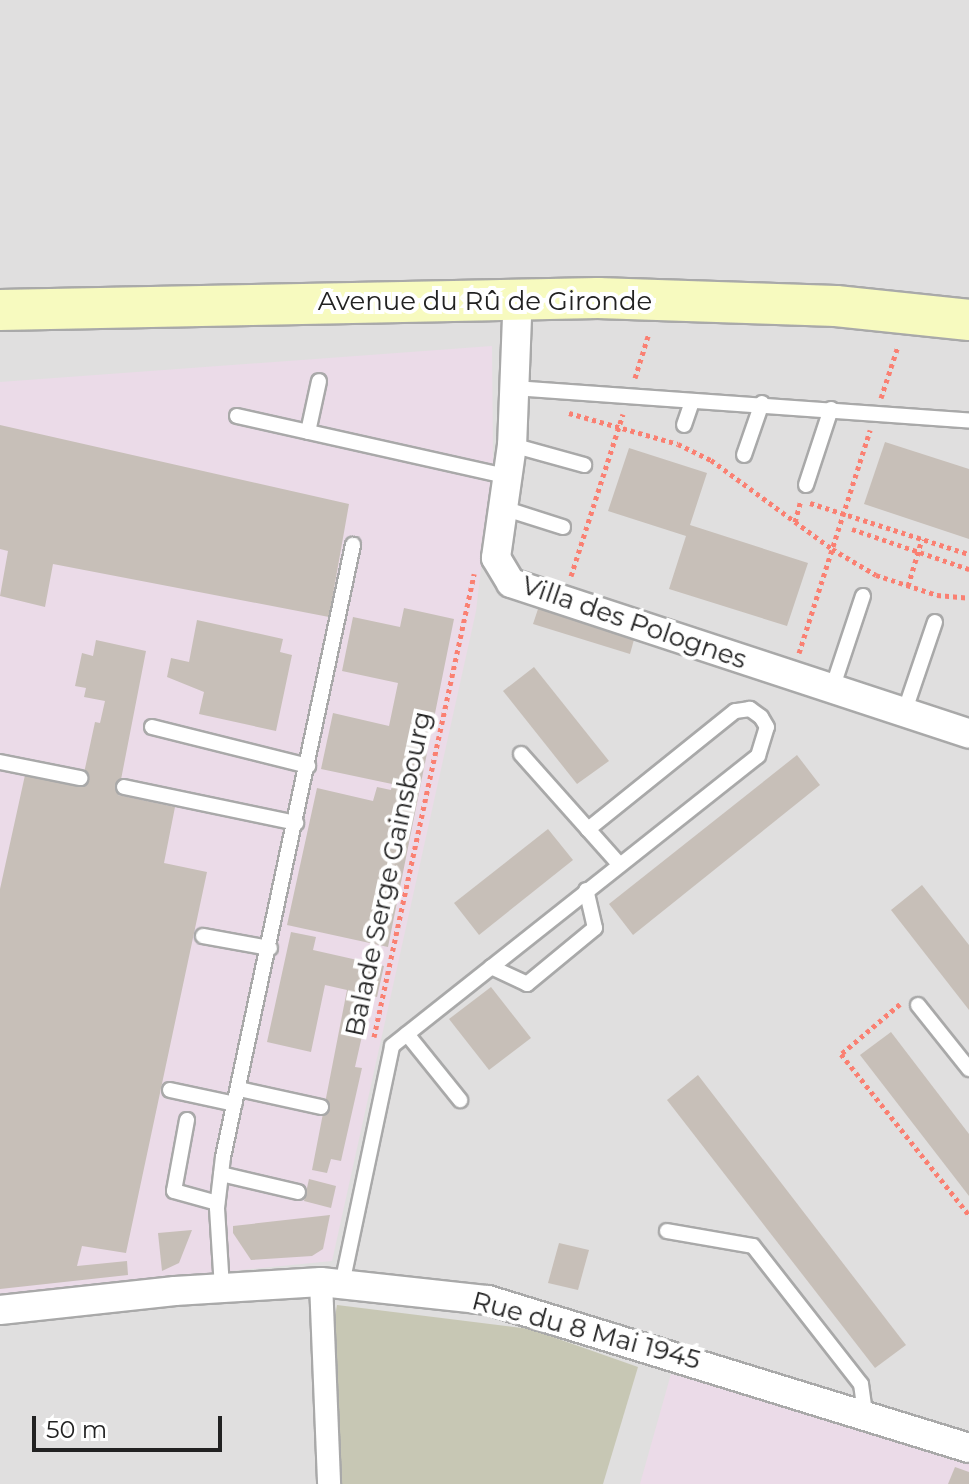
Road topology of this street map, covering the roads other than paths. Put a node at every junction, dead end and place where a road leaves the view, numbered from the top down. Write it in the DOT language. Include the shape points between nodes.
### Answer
graph roads {
  1 [pos="0,310"];
  2 [pos="517,317"];
  3 [pos="969,320"];
  4 [pos="0,335"];
  5 [pos="969,337"];
  6 [pos="319,381"];
  7 [pos="514,394"];
  8 [pos="692,402"];
  9 [pos="762,403"];
  10 [pos="831,409"];
  11 [pos="237,416"];
  12 [pos="969,421"];
  13 [pos="684,425"];
  14 [pos="308,432"];
  15 [pos="512,445"];
  16 [pos="744,455"];
  17 [pos="584,465"];
  18 [pos="509,477"];
  19 [pos="804,493"];
  20 [pos="503,508"];
  21 [pos="563,527"];
  22 [pos="353,545"];
  23 [pos="863,596"];
  24 [pos="935,622"];
  25 [pos="832,689"];
  26 [pos="904,713"];
  27 [pos="152,727"];
  28 [pos="969,734"];
  29 [pos="521,754"];
  30 [pos="0,762"];
  31 [pos="308,766"];
  32 [pos="80,778"];
  33 [pos="124,787"];
  34 [pos="296,823"];
  35 [pos="588,829"];
  36 [pos="619,864"];
  37 [pos="586,890"];
  38 [pos="203,936"];
  39 [pos="270,948"];
  40 [pos="491,967"];
  41 [pos="918,1005"];
  42 [pos="407,1034"];
  43 [pos="969,1069"];
  44 [pos="170,1090"];
  45 [pos="237,1097"];
  46 [pos="460,1100"];
  47 [pos="321,1107"];
  48 [pos="187,1120"];
  49 [pos="221,1174"];
  50 [pos="298,1192"];
  51 [pos="217,1203"];
  52 [pos="667,1231"];
  53 [pos="332,1283"];
  54 [pos="222,1288"];
  55 [pos="0,1310"];
  56 [pos="865,1414"];
  57 [pos="969,1448"];
  58 [pos="329,1484"];
  1 -- 3 [label="main road, Avenue du Rû de Gironde" via="598,298 836,306"];
  2 -- 4 [label="main road, Avenue du Rû de Gironde"];
  2 -- 5 [label="main road, Avenue du Rû de Gironde" via="791,323"];
  2 -- 7 [label="street, Villa des Polognes"];
  6 -- 14 [label="lane"];
  7 -- 8 [label="lane"];
  7 -- 15 [label="street, Villa des Polognes"];
  8 -- 9 [label="lane"];
  8 -- 13 [label="lane"];
  9 -- 10 [label="lane"];
  9 -- 16 [label="lane"];
  10 -- 12 [label="lane"];
  10 -- 19 [label="lane"];
  11 -- 14 [label="lane"];
  14 -- 18 [label="lane"];
  15 -- 17 [label="lane"];
  15 -- 18 [label="street, Villa des Polognes"];
  18 -- 20 [label="street, Villa des Polognes"];
  20 -- 21 [label="lane"];
  20 -- 25 [label="street, Villa des Polognes" via="496,558 511,583"];
  22 -- 31 [label="lane"];
  23 -- 25 [label="lane"];
  24 -- 26 [label="lane"];
  25 -- 26 [label="street, Villa des Polognes"];
  26 -- 28 [label="street, Villa des Polognes"];
  27 -- 31 [label="lane"];
  29 -- 35 [label="lane"];
  30 -- 32 [label="lane"];
  31 -- 34 [label="lane"];
  33 -- 34 [label="lane"];
  34 -- 39 [label="lane"];
  35 -- 36 [label="lane"];
  35 -- 36 [label="lane" via="735,711 750,709 761,717 767,727 758,756"];
  36 -- 37 [label="lane"];
  37 -- 40 [label="lane"];
  37 -- 40 [label="lane" via="595,928 550,966 527,984"];
  38 -- 39 [label="lane"];
  39 -- 45 [label="lane"];
  40 -- 42 [label="lane"];
  41 -- 43 [label="lane"];
  42 -- 46 [label="lane"];
  42 -- 53 [label="lane" via="392,1046"];
  44 -- 45 [label="lane"];
  45 -- 47 [label="lane"];
  45 -- 49 [label="lane"];
  48 -- 51 [label="lane" via="174,1191"];
  49 -- 50 [label="lane"];
  49 -- 51 [label="lane"];
  51 -- 54 [label="lane"];
  52 -- 56 [label="lane" via="753,1246 861,1384"];
  53 -- 54 [label="street, Rue du 8 Mai 1945"];
  53 -- 56 [label="street, Rue du 8 Mai 1945" via="488,1300"];
  53 -- 58 [label="street"];
  54 -- 55 [label="street, Rue du 8 Mai 1945"];
  56 -- 57 [label="street, Rue du 8 Mai 1945"];
}
